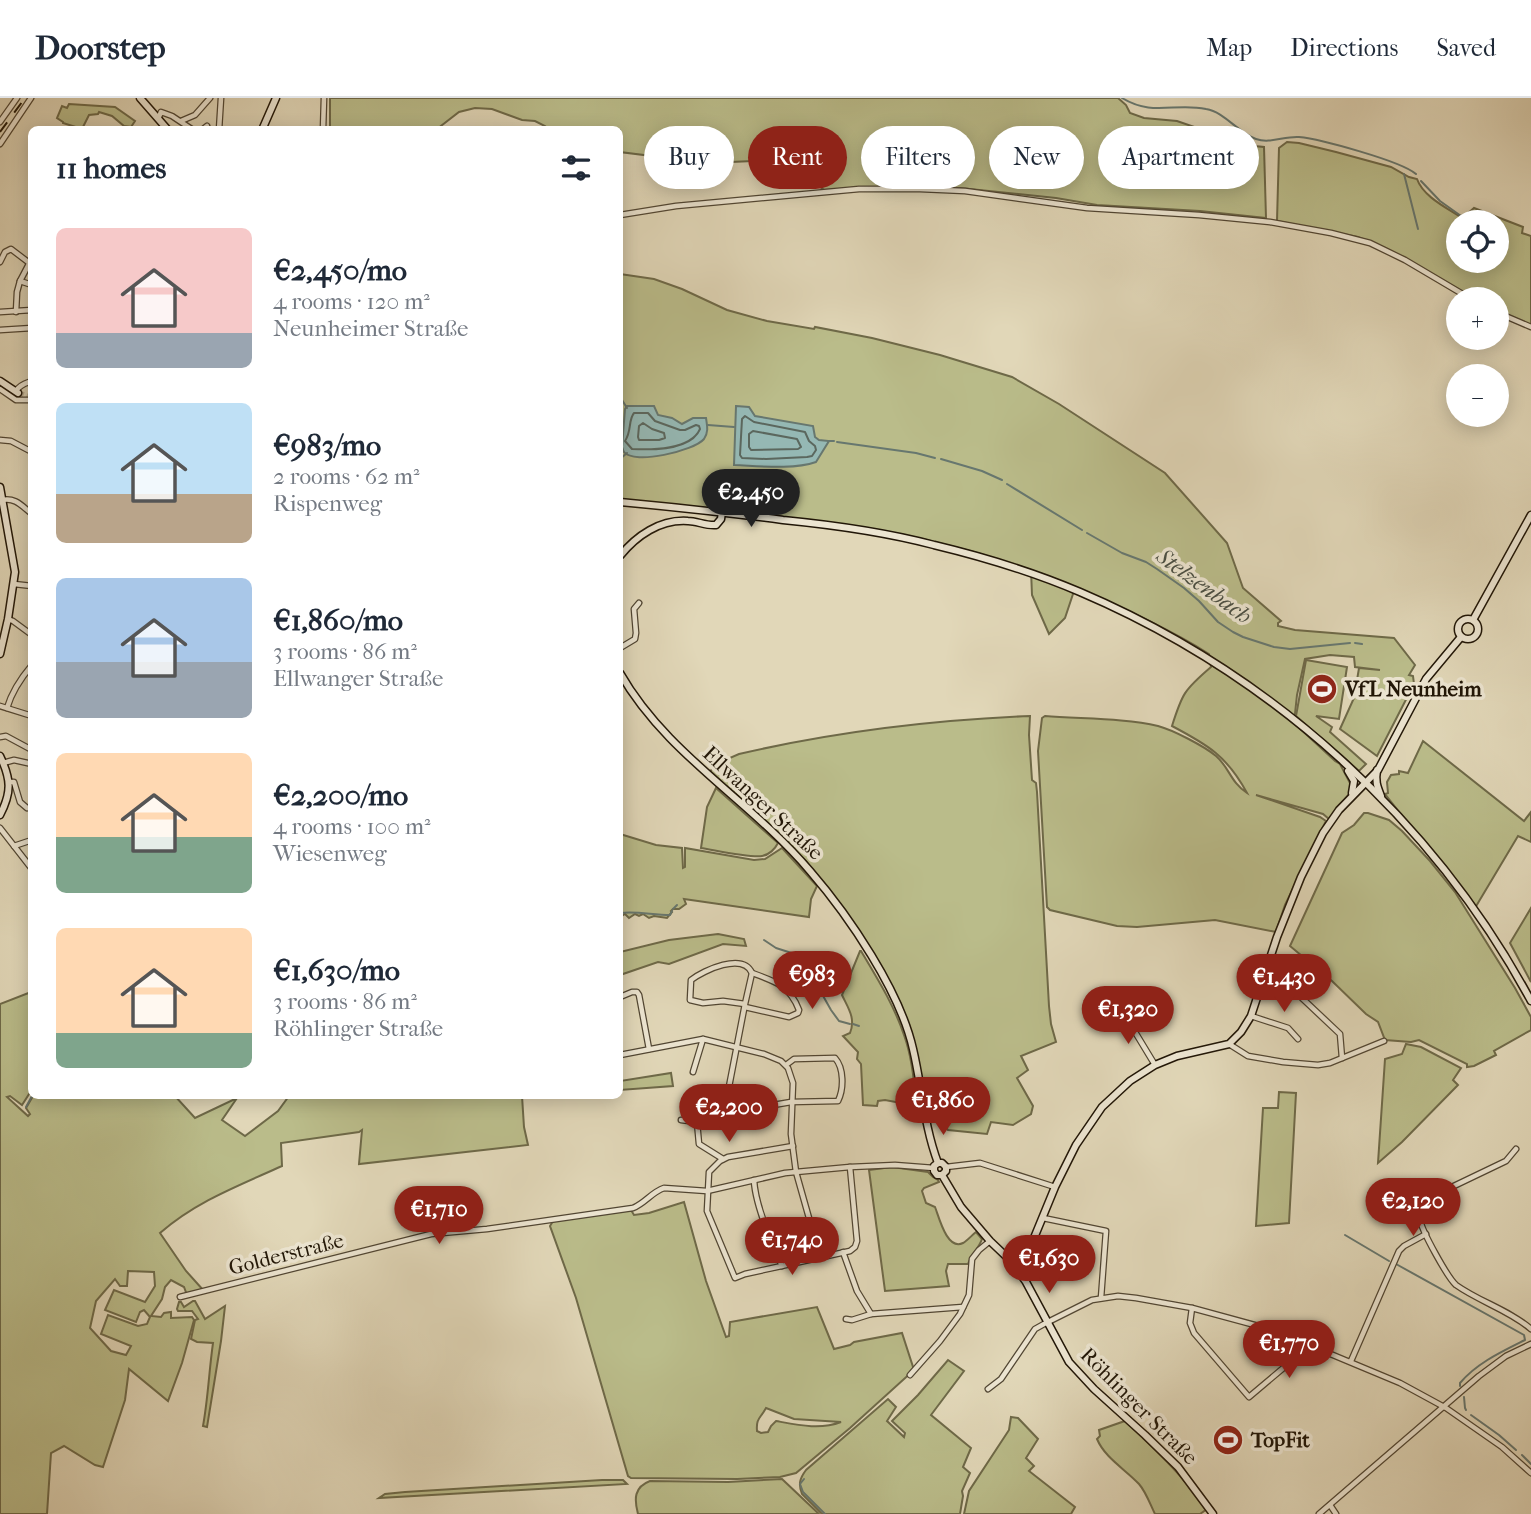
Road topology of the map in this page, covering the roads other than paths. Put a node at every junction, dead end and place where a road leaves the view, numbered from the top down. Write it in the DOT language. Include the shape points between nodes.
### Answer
graph roads {
  1 [pos="17,98"];
  2 [pos="32,98"];
  3 [pos="139,98"];
  4 [pos="210,98"];
  5 [pos="221,98"];
  6 [pos="276,98"];
  7 [pos="324,98"];
  8 [pos="158,119"];
  9 [pos="181,121"];
  10 [pos="0,122"];
  11 [pos="164,126"];
  12 [pos="188,126"];
  13 [pos="219,126"];
  14 [pos="264,126"];
  15 [pos="323,126"];
  16 [pos="1,142"];
  17 [pos="623,215"];
  18 [pos="28,261"];
  19 [pos="0,262"];
  20 [pos="28,268"];
  21 [pos="20,281"];
  22 [pos="28,284"];
  23 [pos="1451,287"];
  24 [pos="28,310"];
  25 [pos="0,312"];
  26 [pos="16,312"];
  27 [pos="1509,318"];
  28 [pos="1531,327"];
  29 [pos="28,328"];
  30 [pos="0,330"];
  31 [pos="0,382"];
  32 [pos="28,382"];
  33 [pos="0,389"];
  34 [pos="17,392"];
  35 [pos="28,400"];
  36 [pos="0,440"];
  37 [pos="28,450"];
  38 [pos="0,487"];
  39 [pos="2,500"];
  40 [pos="623,502"];
  41 [pos="28,511"];
  42 [pos="722,512"];
  43 [pos="1531,515"];
  44 [pos="623,553"];
  45 [pos="15,584"];
  46 [pos="28,586"];
  47 [pos="639,603"];
  48 [pos="8,619"];
  49 [pos="1473,620"];
  50 [pos="28,632"];
  51 [pos="1461,636"];
  52 [pos="623,646"];
  53 [pos="0,654"];
  54 [pos="28,670"];
  55 [pos="623,678"];
  56 [pos="0,706"];
  57 [pos="7,708"];
  58 [pos="28,715"];
  59 [pos="0,737"];
  60 [pos="28,748"];
  61 [pos="2,760"];
  62 [pos="1343,762"];
  63 [pos="28,763"];
  64 [pos="1378,770"];
  65 [pos="9,782"];
  66 [pos="1366,783"];
  67 [pos="1347,800"];
  68 [pos="1384,801"];
  69 [pos="27,808"];
  70 [pos="0,816"];
  71 [pos="0,828"];
  72 [pos="28,841"];
  73 [pos="15,846"];
  74 [pos="28,864"];
  75 [pos="1268,967"];
  76 [pos="752,973"];
  77 [pos="623,996"];
  78 [pos="1531,1001"];
  79 [pos="745,1006"];
  80 [pos="1129,1015"];
  81 [pos="1251,1016"];
  82 [pos="1298,1039"];
  83 [pos="702,1040"];
  84 [pos="1384,1041"];
  85 [pos="1229,1044"];
  86 [pos="649,1049"];
  87 [pos="737,1049"];
  88 [pos="623,1054"];
  89 [pos="1342,1058"];
  90 [pos="786,1065"];
  91 [pos="1155,1065"];
  92 [pos="693,1072"];
  93 [pos="727,1097"];
  94 [pos="791,1102"];
  95 [pos="681,1120"];
  96 [pos="697,1122"];
  97 [pos="793,1146"];
  98 [pos="1516,1149"];
  99 [pos="723,1159"];
  100 [pos="936,1166"];
  101 [pos="850,1167"];
  102 [pos="946,1167"];
  103 [pos="796,1172"];
  104 [pos="942,1175"];
  105 [pos="754,1180"];
  106 [pos="1055,1187"];
  107 [pos="707,1191"];
  108 [pos="1043,1218"];
  109 [pos="1426,1234"];
  110 [pos="990,1241"];
  111 [pos="843,1252"];
  112 [pos="820,1257"];
  113 [pos="1011,1261"];
  114 [pos="782,1266"];
  115 [pos="180,1297"];
  116 [pos="1101,1298"];
  117 [pos="964,1307"];
  118 [pos="1192,1308"];
  119 [pos="872,1314"];
  120 [pos="846,1320"];
  121 [pos="1047,1322"];
  122 [pos="1531,1329"];
  123 [pos="1307,1343"];
  124 [pos="1531,1344"];
  125 [pos="1351,1362"];
  126 [pos="910,1375"];
  127 [pos="988,1389"];
  128 [pos="1443,1406"];
  129 [pos="1531,1472"];
  130 [pos="1330,1505"];
  131 [pos="1213,1514"];
  132 [pos="1319,1514"];
  133 [pos="1336,1514"];
  1 -- 10 [label="street"];
  2 -- 16 [label="street"];
  3 -- 8 [label="street"];
  4 -- 9 [label="street" via="195,115"];
  5 -- 13 [label="street"];
  6 -- 14 [label="street"];
  7 -- 15 [label="street"];
  8 -- 9 [label="street" via="161,112"];
  8 -- 11 [label="street"];
  9 -- 12 [label="street"];
  17 -- 23 [label="street" via="859,189 965,191 1087,208 1270,222 1331,233 1370,243"];
  18 -- 19 [label="street" via="11,249"];
  20 -- 21 [label="street"];
  21 -- 22 [label="street"];
  21 -- 26 [label="street"];
  24 -- 26 [label="street"];
  25 -- 26 [label="street"];
  27 -- 28 [label="street"];
  29 -- 30 [label="street"];
  31 -- 34 [label="street"];
  32 -- 34 [label="street"];
  33 -- 35 [label="street" via="16,400"];
  36 -- 37 [label="street" via="11,440"];
  38 -- 39 [label="street"];
  39 -- 41 [label="street" via="16,501"];
  39 -- 45 [label="street"];
  40 -- 42 [label="street"];
  42 -- 44 [label="street" via="716,525 675,521 654,528"];
  42 -- 62 [label="street" via="932,544 1079,592 1188,646 1269,700"];
  43 -- 49 [label="street"];
  45 -- 46 [label="street"];
  45 -- 48 [label="street"];
  47 -- 52 [label="street" via="634,609 635,639"];
  48 -- 50 [label="street"];
  48 -- 53 [label="street"];
  49 -- 51 [label="street" via="1459,623"];
  49 -- 51 [label="street" via="1477,634 1469,639"];
  51 -- 64 [label="street" via="1426,679"];
  54 -- 57 [label="street"];
  55 -- 100 [label="street, Ellwanger Straße" via="665,734 808,868 865,946 907,1028"];
  56 -- 57 [label="street"];
  57 -- 58 [label="street"];
  59 -- 60 [label="street"];
  61 -- 63 [label="street"];
  61 -- 65 [label="street"];
  62 -- 66 [label="street"];
  62 -- 67 [label="street" via="1354,781"];
  64 -- 66 [label="street"];
  64 -- 68 [label="street" via="1376,786"];
  65 -- 69 [label="street" via="14,782 20,802"];
  65 -- 70 [label="street"];
  66 -- 67 [label="street"];
  66 -- 68 [label="street"];
  67 -- 75 [label="street" via="1306,866"];
  68 -- 78 [label="street" via="1461,891"];
  71 -- 73 [label="street"];
  72 -- 73 [label="street"];
  73 -- 74 [label="street"];
  75 -- 81 [label="street"];
  75 -- 89 [label="street" via="1340,1034"];
  76 -- 79 [label="street"];
  76 -- 79 [label="street" via="788,990 799,1010 789,1017"];
  76 -- 79 [label="street" via="747,966 720,965 691,980 690,1000"];
  77 -- 86 [label="street" via="639,995"];
  79 -- 87 [label="street"];
  80 -- 91 [label="street"];
  81 -- 82 [label="street" via="1288,1028"];
  81 -- 85 [label="street"];
  83 -- 86 [label="street"];
  83 -- 87 [label="street"];
  83 -- 92 [label="street"];
  84 -- 89 [label="street"];
  85 -- 89 [label="street" via="1248,1056 1283,1062 1318,1065"];
  85 -- 91 [label="street"];
  86 -- 88 [label="street"];
  87 -- 90 [label="street" via="764,1054"];
  87 -- 93 [label="street"];
  90 -- 94 [label="street" via="793,1083"];
  90 -- 94 [label="street" via="794,1059 835,1058 841,1064 838,1101"];
  91 -- 106 [label="street" via="1130,1080 1102,1107"];
  93 -- 94 [label="street" via="738,1111"];
  93 -- 96 [label="street"];
  94 -- 97 [label="street"];
  95 -- 96 [label="street"];
  96 -- 99 [label="street" via="699,1144"];
  97 -- 99 [label="street"];
  97 -- 103 [label="street"];
  98 -- 109 [label="street" via="1506,1161 1429,1199 1420,1220"];
  99 -- 107 [label="street" via="709,1172"];
  100 -- 101 [label="street, Golderstraße"];
  100 -- 102 [label="street" via="942,1163"];
  100 -- 104 [label="street" via="937,1175"];
  101 -- 103 [label="street, Golderstraße"];
  101 -- 111 [label="street" via="857,1241 850,1251"];
  102 -- 104 [label="street"];
  102 -- 106 [label="street" via="980,1163"];
  103 -- 105 [label="street, Golderstraße"];
  103 -- 112 [label="street"];
  104 -- 110 [label="street"];
  105 -- 107 [label="street, Golderstraße"];
  105 -- 114 [label="street"];
  106 -- 108 [label="street"];
  107 -- 114 [label="street" via="707,1211 735,1278"];
  107 -- 115 [label="street, Golderstraße" via="664,1188 633,1208 431,1234"];
  108 -- 113 [label="street" via="1034,1238"];
  108 -- 116 [label="street" via="1106,1231"];
  109 -- 122 [label="street" via="1452,1280"];
  109 -- 125 [label="street" via="1399,1251"];
  110 -- 113 [label="street"];
  110 -- 117 [label="street" via="972,1259"];
  111 -- 112 [label="street"];
  111 -- 119 [label="street" via="857,1291"];
  112 -- 114 [label="street"];
  113 -- 121 [label="street, Röhlinger Straße"];
  116 -- 118 [label="street" via="1118,1296"];
  116 -- 121 [label="street"];
  117 -- 119 [label="street"];
  117 -- 126 [label="street"];
  118 -- 123 [label="street"];
  118 -- 123 [label="street" via="1194,1333 1248,1397"];
  119 -- 120 [label="street"];
  121 -- 127 [label="street" via="1035,1329 1001,1379"];
  121 -- 131 [label="street, Röhlinger Straße" via="1064,1356 1081,1376 1178,1467"];
  123 -- 125 [label="street"];
  124 -- 128 [label="street" via="1488,1368"];
  125 -- 128 [label="street"];
  128 -- 129 [label="street"];
  128 -- 130 [label="street"];
  130 -- 132 [label="street"];
  130 -- 133 [label="street"];
}
